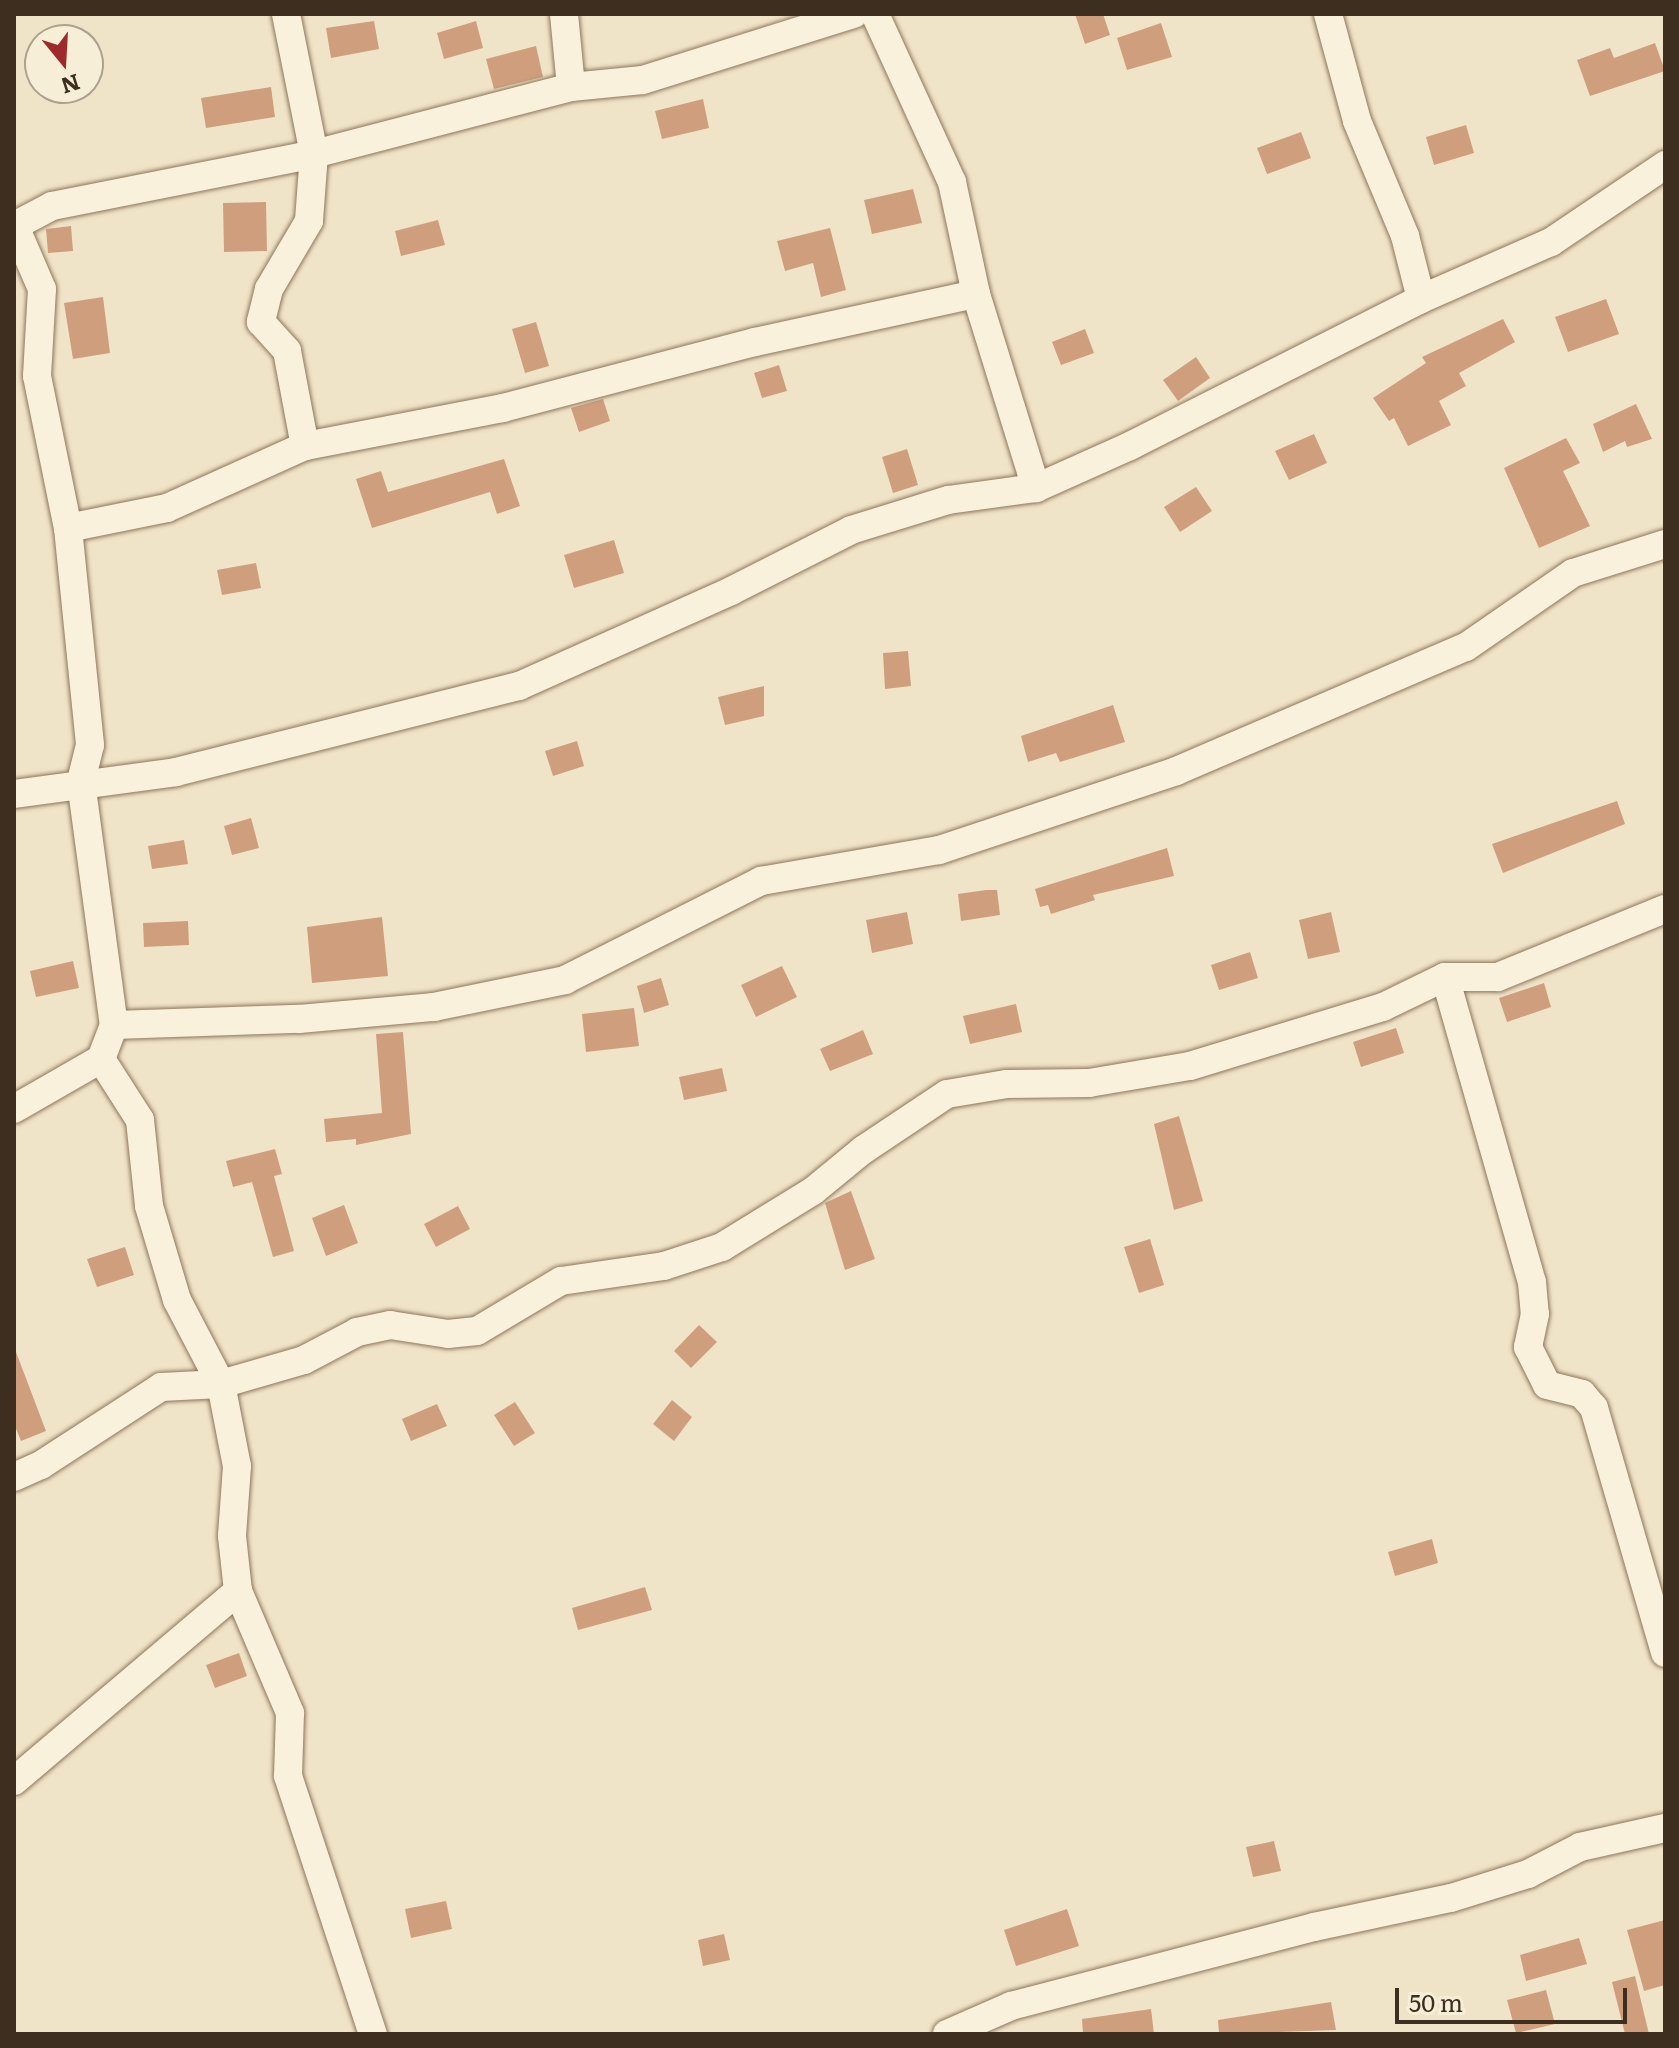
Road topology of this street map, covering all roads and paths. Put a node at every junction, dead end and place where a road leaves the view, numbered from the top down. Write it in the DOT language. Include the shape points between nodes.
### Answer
graph roads {
  1 [pos="286,14"];
  2 [pos="564,14"];
  3 [pos="854,14"];
  4 [pos="875,14"];
  5 [pos="1328,14"];
  6 [pos="571,87"];
  7 [pos="314,154"];
  8 [pos="1665,165"];
  9 [pos="15,225"];
  10 [pos="976,294"];
  11 [pos="1421,299"];
  12 [pos="305,446"];
  13 [pos="1036,488"];
  14 [pos="68,528"];
  15 [pos="1665,544"];
  16 [pos="81,782"];
  17 [pos="14,794"];
  18 [pos="1665,909"];
  19 [pos="1445,977"];
  20 [pos="114,1025"];
  21 [pos="101,1059"];
  22 [pos="14,1109"];
  23 [pos="221,1384"];
  24 [pos="14,1477"];
  25 [pos="238,1591"];
  26 [pos="1665,1653"];
  27 [pos="14,1781"];
  28 [pos="1665,1828"];
  29 [pos="373,2034"];
  30 [pos="947,2034"];
  1 -- 7 [label="street"];
  2 -- 6 [label="street"];
  3 -- 6 [label="street" via="643,80"];
  4 -- 10 [label="street" via="952,182"];
  5 -- 11 [label="street" via="1357,121 1405,236"];
  6 -- 7 [label="street"];
  7 -- 9 [label="street" via="52,206"];
  7 -- 12 [label="street" via="309,221 269,289 261,322 287,351"];
  8 -- 11 [label="street" via="1551,242"];
  9 -- 14 [label="street" via="42,289 37,376"];
  10 -- 12 [label="street" via="771,338 503,408"];
  10 -- 13 [label="street"];
  11 -- 13 [label="street"];
  12 -- 14 [label="street" via="167,508"];
  13 -- 16 [label="street" via="948,500 851,530 731,591 519,686 176,772"];
  14 -- 16 [label="street" via="90,745"];
  15 -- 20 [label="street" via="1573,573 1466,647 1176,771 939,850 761,881 565,980 434,1007 299,1019"];
  16 -- 17 [label="street"];
  16 -- 20 [label="street"];
  18 -- 19 [label="street" via="1498,977"];
  19 -- 23 [label="street" via="1383,1007 1190,1066 1089,1083 1007,1084 947,1094 813,1191 722,1247 664,1266 561,1281 477,1331 448,1334 390,1325 357,1332 304,1360"];
  19 -- 26 [label="street" via="1532,1282 1535,1314 1528,1347 1547,1385 1582,1394 1594,1408"];
  20 -- 21 [label="street"];
  21 -- 22 [label="street"];
  21 -- 23 [label="street" via="140,1120 149,1206 177,1300"];
  23 -- 24 [label="street" via="161,1387"];
  23 -- 25 [label="street" via="237,1466 232,1536"];
  25 -- 27 [label="street"];
  25 -- 29 [label="street" via="290,1713 288,1776"];
  28 -- 30 [label="street" via="1580,1847 1528,1874 1451,1898 1314,1927 1011,2006"];
}
